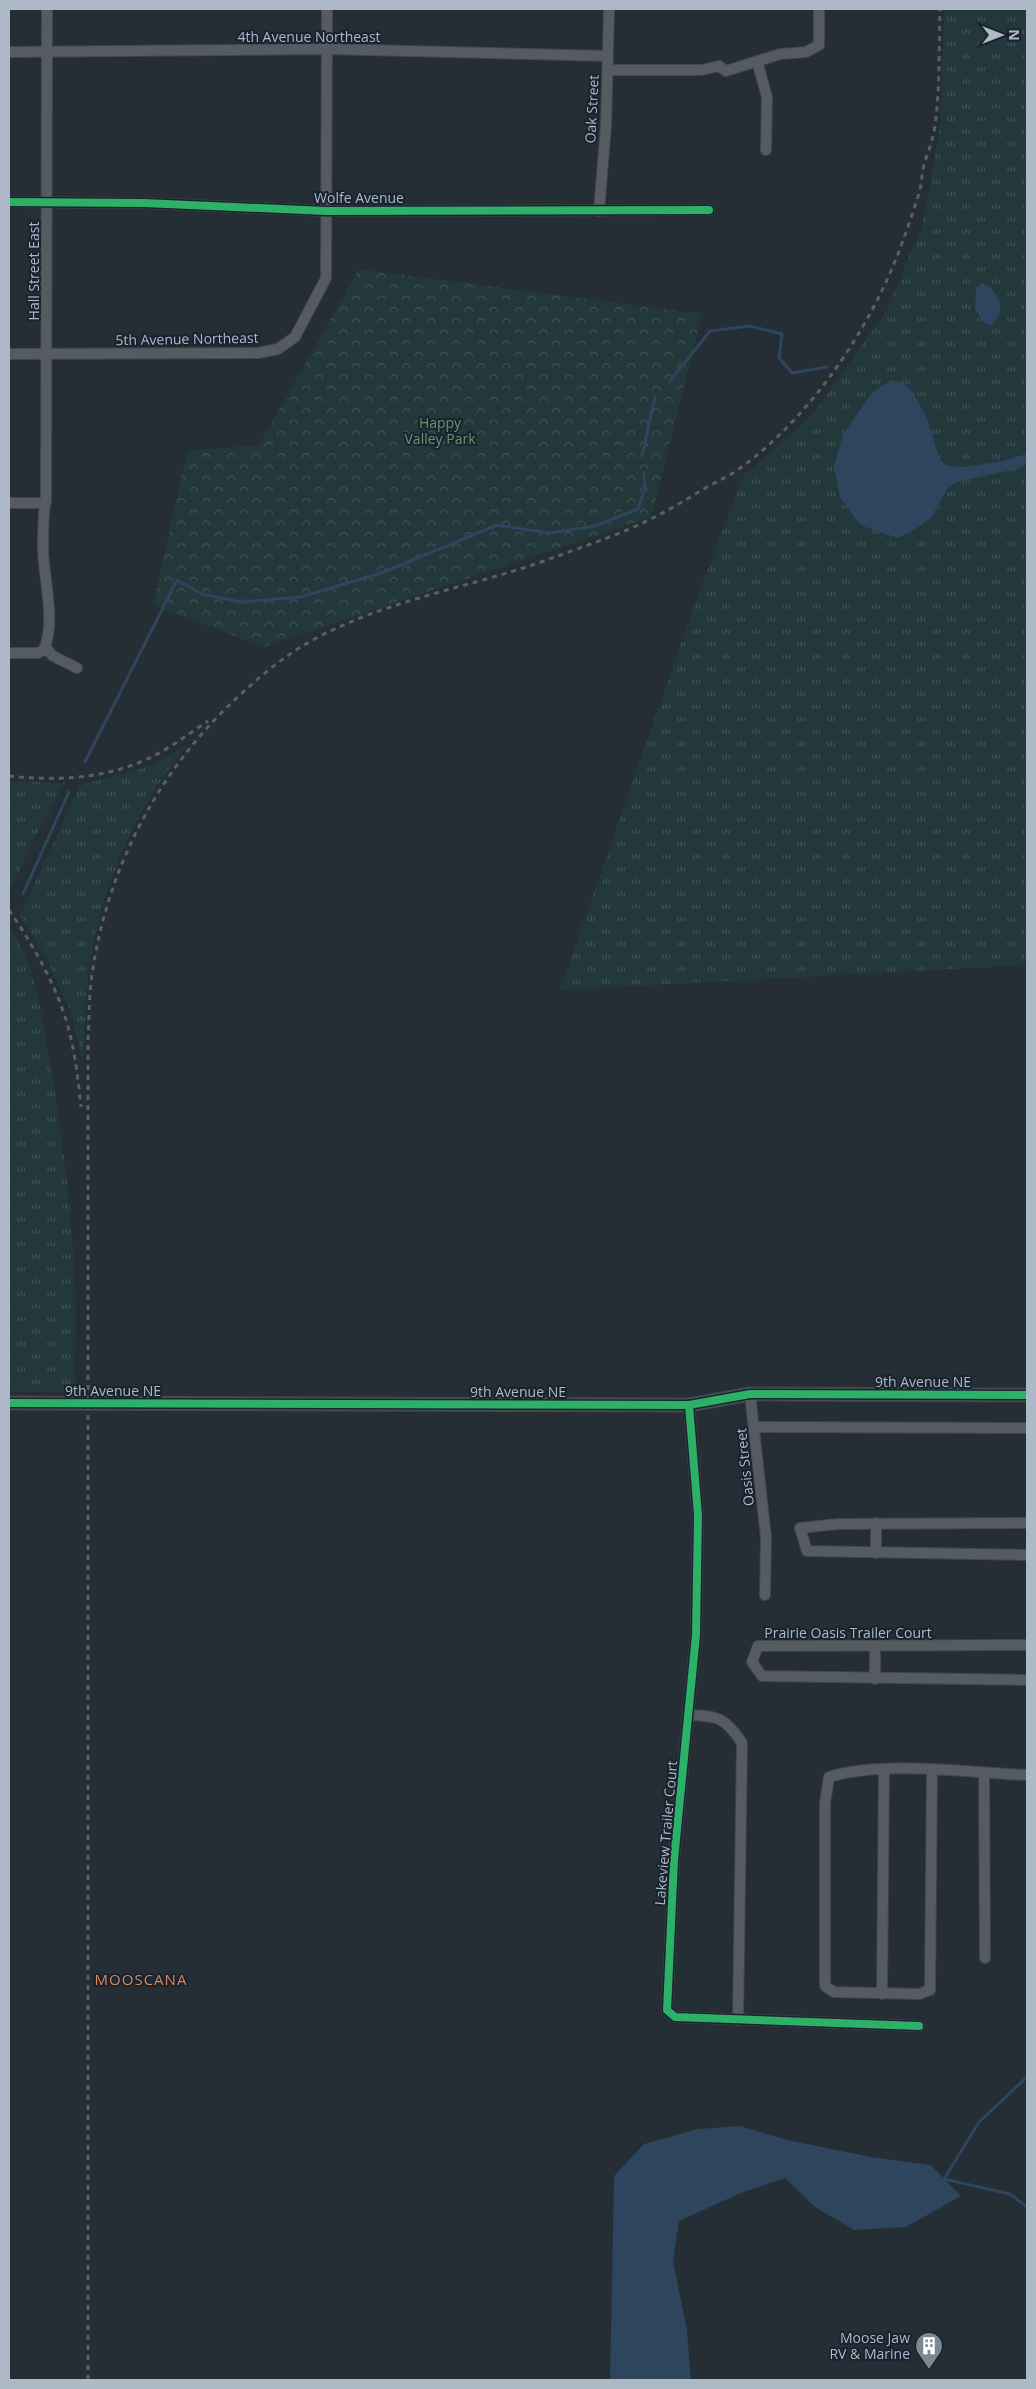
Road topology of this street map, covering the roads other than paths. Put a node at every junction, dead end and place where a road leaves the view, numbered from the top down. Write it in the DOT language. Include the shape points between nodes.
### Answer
graph roads {
  1 [pos="47,9"];
  2 [pos="327,9"];
  3 [pos="609,9"];
  4 [pos="819,9"];
  5 [pos="326,49"];
  6 [pos="9,52"];
  7 [pos="47,52"];
  8 [pos="608,56"];
  9 [pos="757,61"];
  10 [pos="608,70"];
  11 [pos="766,150"];
  12 [pos="9,202"];
  13 [pos="48,202"];
  14 [pos="598,210"];
  15 [pos="709,210"];
  16 [pos="326,211"];
  17 [pos="9,354"];
  18 [pos="47,354"];
  19 [pos="9,503"];
  20 [pos="46,503"];
  21 [pos="45,647"];
  22 [pos="9,653"];
  23 [pos="77,668"];
  24 [pos="750,1394"];
  25 [pos="1027,1394"];
  26 [pos="9,1403"];
  27 [pos="689,1404"];
  28 [pos="755,1428"];
  29 [pos="1027,1428"];
  30 [pos="876,1523"];
  31 [pos="1027,1523"];
  32 [pos="876,1553"];
  33 [pos="1027,1556"];
  34 [pos="765,1594"];
  35 [pos="1027,1645"];
  36 [pos="876,1647"];
  37 [pos="875,1679"];
  38 [pos="1027,1680"];
  39 [pos="688,1715"];
  40 [pos="884,1769"];
  41 [pos="932,1770"];
  42 [pos="984,1773"];
  43 [pos="1027,1774"];
  44 [pos="985,1958"];
  45 [pos="882,1994"];
  46 [pos="738,2020"];
  47 [pos="919,2026"];
  1 -- 7 [label="street, Hall Street East"];
  2 -- 5 [label="street"];
  3 -- 8 [label="street, Oak Street"];
  4 -- 9 [label="street" via="819,45 806,52 780,54"];
  5 -- 7 [label="street, 4th Avenue Northeast"];
  5 -- 8 [label="street, 4th Avenue Northeast"];
  5 -- 16 [label="street"];
  6 -- 7 [label="street, 4th Avenue Northeast"];
  7 -- 13 [label="street, Hall Street East"];
  8 -- 10 [label="street, Oak Street"];
  9 -- 10 [label="street" via="726,71 719,66 702,70"];
  9 -- 11 [label="street" via="767,97"];
  10 -- 14 [label="street, Oak Street"];
  12 -- 13 [label="street, Wolfe Avenue"];
  13 -- 16 [label="street, Wolfe Avenue"];
  13 -- 18 [label="street, Hall Street East"];
  14 -- 15 [label="street, Wolfe Avenue"];
  14 -- 16 [label="street, Wolfe Avenue"];
  16 -- 18 [label="street, 5th Avenue Northeast" via="326,278 295,337 278,349 258,353"];
  17 -- 18 [label="street, 5th Avenue Northeast"];
  18 -- 20 [label="street, Hall Street East"];
  19 -- 20 [label="street"];
  20 -- 21 [label="street, Hall Street East" via="43,551 49,626"];
  21 -- 22 [label="street" via="38,653"];
  21 -- 23 [label="street" via="53,656"];
  24 -- 25 [label="street, 9th Avenue NE"];
  24 -- 27 [label="street, 9th Avenue NE"];
  24 -- 28 [label="street, Oasis Street"];
  26 -- 27 [label="street, 9th Avenue NE"];
  27 -- 39 [label="street, Lakeview Trailer Court" via="698,1515 696,1635"];
  28 -- 29 [label="street"];
  28 -- 34 [label="street, Oasis Street" via="766,1538"];
  30 -- 31 [label="street"];
  30 -- 32 [label="street"];
  30 -- 32 [label="street" via="800,1528 807,1551"];
  32 -- 33 [label="street"];
  35 -- 36 [label="street, Prairie Oasis Trailer Court"];
  36 -- 37 [label="street"];
  36 -- 37 [label="street, Prairie Oasis Trailer Court" via="758,1646 752,1662 762,1676"];
  37 -- 38 [label="street, Prairie Oasis Trailer Court"];
  39 -- 46 [label="street" via="716,1716 730,1724 742,1742"];
  39 -- 46 [label="street, Lakeview Trailer Court" via="674,1860 668,2010 674,2017"];
  40 -- 41 [label="street"];
  40 -- 45 [label="street"];
  40 -- 45 [label="street" via="853,1770 829,1777 825,1803 825,1986 834,1992"];
  41 -- 42 [label="street"];
  41 -- 45 [label="street" via="930,1990 918,1994"];
  42 -- 43 [label="street"];
  42 -- 44 [label="street"];
  46 -- 47 [label="street, Lakeview Trailer Court"];
}
